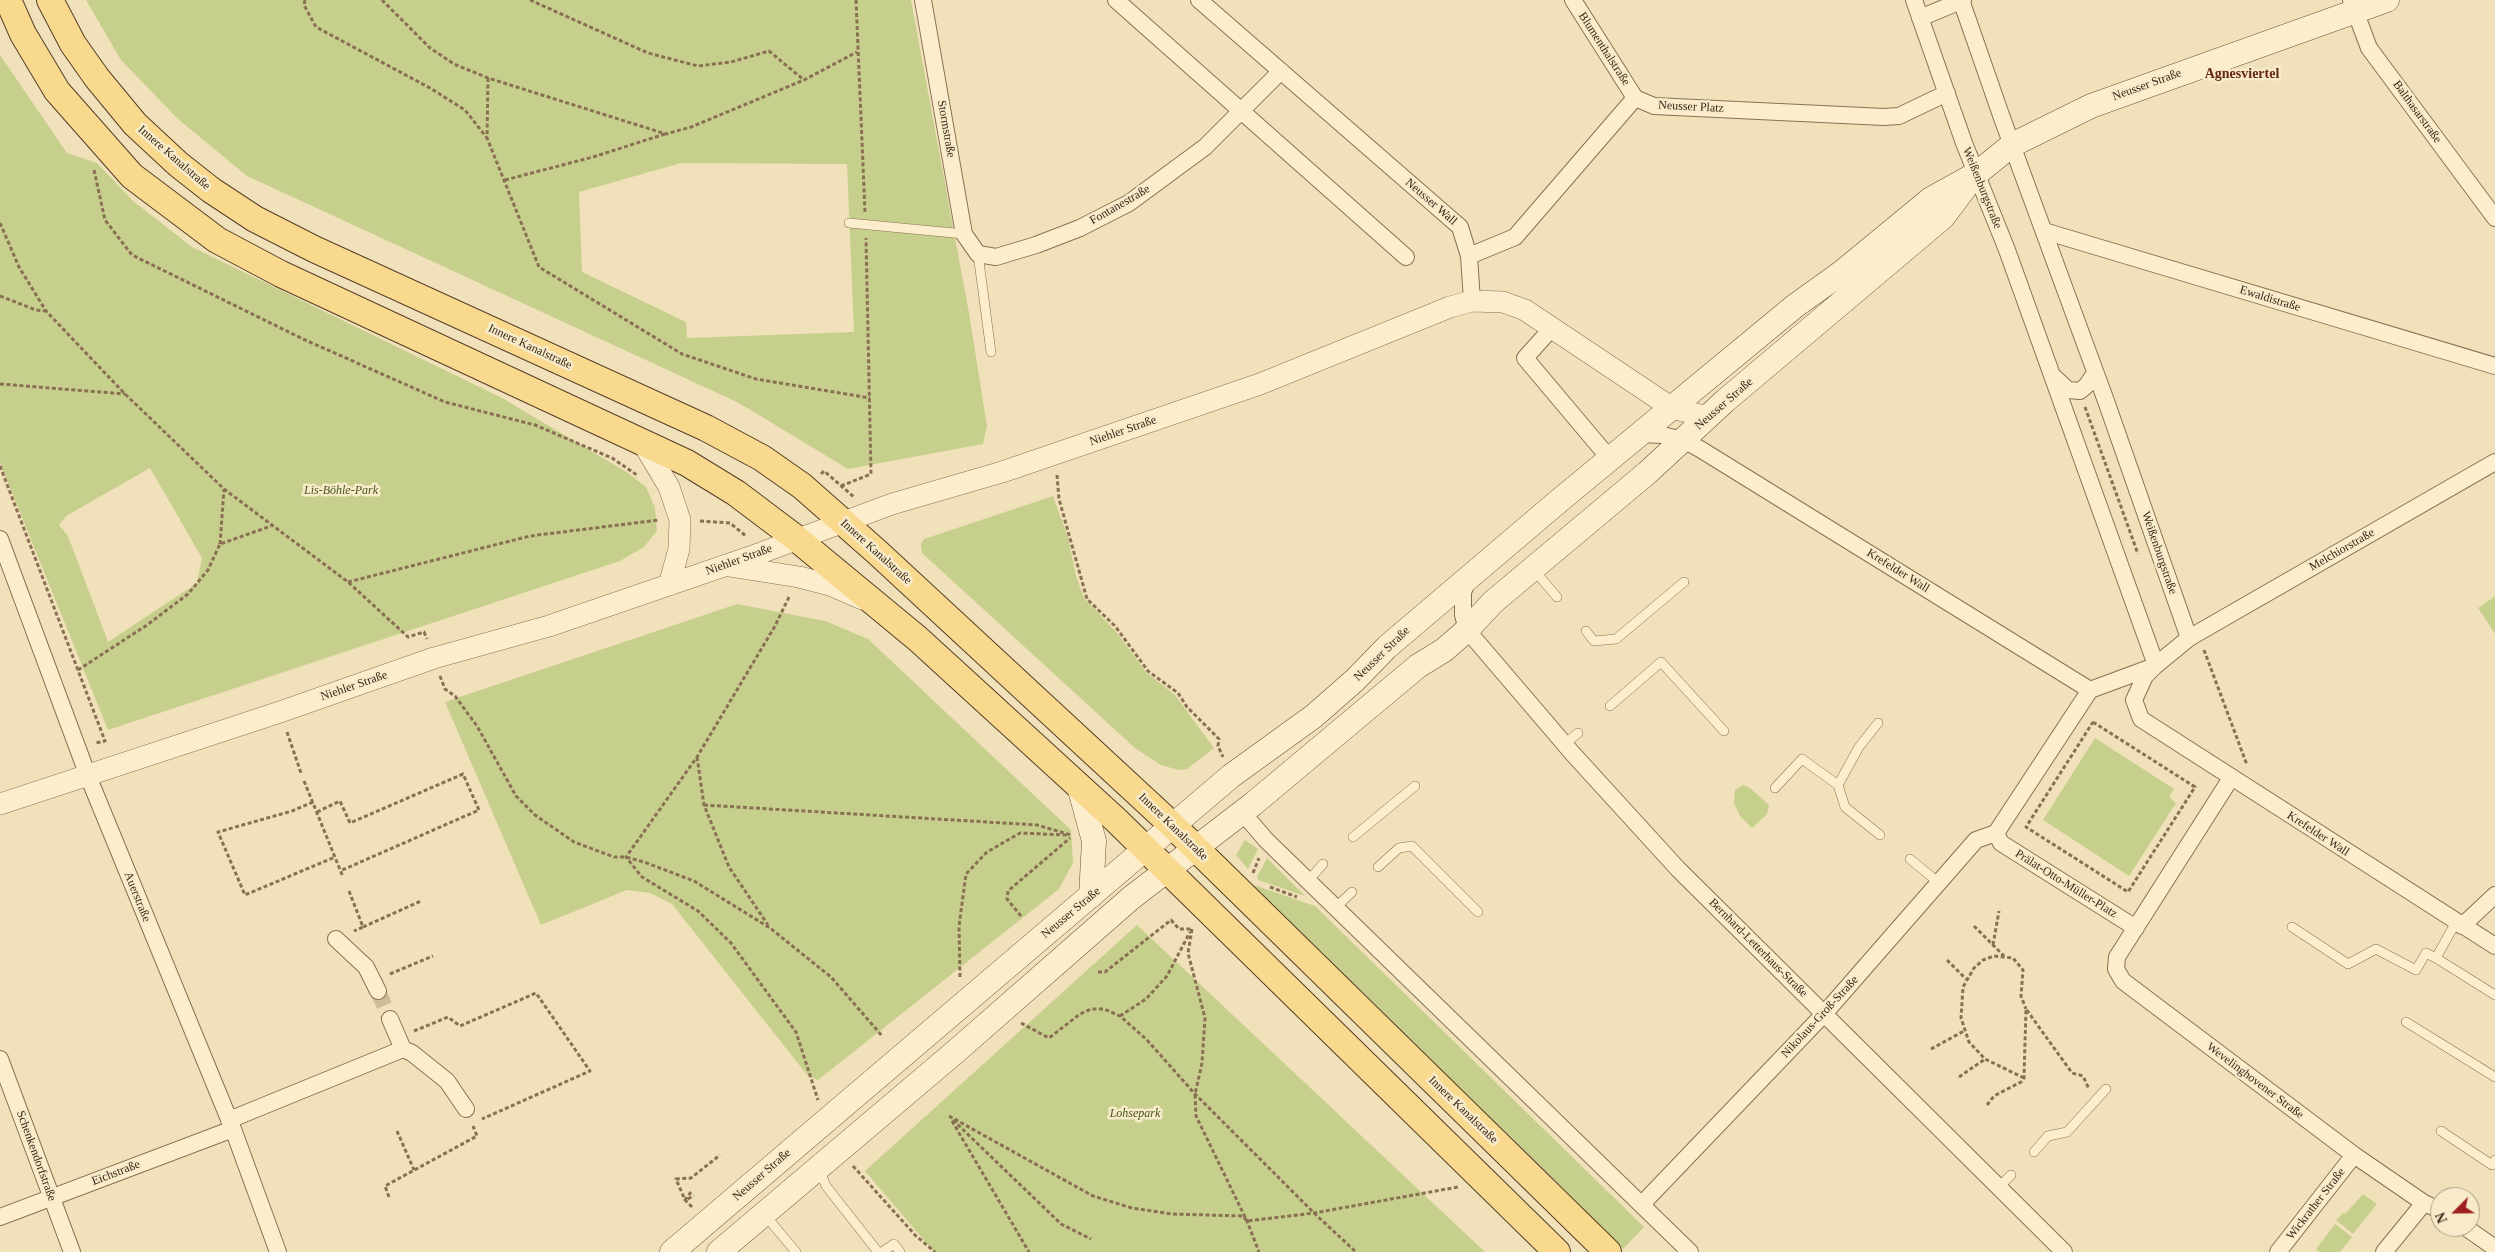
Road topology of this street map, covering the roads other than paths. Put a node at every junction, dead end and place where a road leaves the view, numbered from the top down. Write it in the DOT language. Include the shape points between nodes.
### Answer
graph roads {
  1 [pos="8,0"];
  2 [pos="50,0"];
  3 [pos="923,0"];
  4 [pos="1116,0"];
  5 [pos="1199,0"];
  6 [pos="1572,0"];
  7 [pos="1914,0"];
  8 [pos="1962,0"];
  9 [pos="2387,0"];
  10 [pos="2353,6"];
  11 [pos="1920,18"];
  12 [pos="1281,71"];
  13 [pos="1947,93"];
  14 [pos="1635,98"];
  15 [pos="1240,110"];
  16 [pos="2012,146"];
  17 [pos="1976,174"];
  18 [pos="2495,218"];
  19 [pos="849,223"];
  20 [pos="2044,231"];
  21 [pos="964,234"];
  22 [pos="978,254"];
  23 [pos="1469,256"];
  24 [pos="1406,257"];
  25 [pos="1472,301"];
  26 [pos="1552,328"];
  27 [pos="991,352"];
  28 [pos="2495,366"];
  29 [pos="2095,373"];
  30 [pos="2052,375"];
  31 [pos="1672,408"];
  32 [pos="1708,417"];
  33 [pos="1640,434"];
  34 [pos="641,440"];
  35 [pos="1683,440"];
  36 [pos="1610,459"];
  37 [pos="2495,462"];
  38 [pos="843,521"];
  39 [pos="797,539"];
  40 [pos="2,549"];
  41 [pos="726,565"];
  42 [pos="1533,569"];
  43 [pos="1471,575"];
  44 [pos="1684,582"];
  45 [pos="669,585"];
  46 [pos="1557,597"];
  47 [pos="878,606"];
  48 [pos="1467,630"];
  49 [pos="1586,631"];
  50 [pos="2193,636"];
  51 [pos="1398,638"];
  52 [pos="2155,665"];
  53 [pos="1418,666"];
  54 [pos="2090,690"];
  55 [pos="1610,706"];
  56 [pos="1878,723"];
  57 [pos="1724,731"];
  58 [pos="1578,733"];
  59 [pos="1565,744"];
  60 [pos="88,776"];
  61 [pos="2231,778"];
  62 [pos="1838,785"];
  63 [pos="1080,786"];
  64 [pos="1415,786"];
  65 [pos="1775,788"];
  66 [pos="0,804"];
  67 [pos="1242,812"];
  68 [pos="1173,826"];
  69 [pos="1996,833"];
  70 [pos="1880,835"];
  71 [pos="1353,837"];
  72 [pos="1196,848"];
  73 [pos="1145,849"];
  74 [pos="1910,859"];
  75 [pos="1323,864"];
  76 [pos="1378,867"];
  77 [pos="1167,871"];
  78 [pos="1308,881"];
  79 [pos="1939,883"];
  80 [pos="1352,892"];
  81 [pos="2495,895"];
  82 [pos="1091,896"];
  83 [pos="1336,907"];
  84 [pos="1478,912"];
  85 [pos="2459,924"];
  86 [pos="2292,926"];
  87 [pos="2136,928"];
  88 [pos="336,939"];
  89 [pos="2495,946"];
  90 [pos="2436,958"];
  91 [pos="376,986"];
  92 [pos="2495,995"];
  93 [pos="1824,1014"];
  94 [pos="390,1019"];
  95 [pos="2406,1022"];
  96 [pos="936,1027"];
  97 [pos="401,1044"];
  98 [pos="954,1053"];
  99 [pos="0,1059"];
  100 [pos="2495,1077"];
  101 [pos="2106,1089"];
  102 [pos="466,1109"];
  103 [pos="231,1124"];
  104 [pos="2441,1131"];
  105 [pos="2034,1152"];
  106 [pos="2354,1156"];
  107 [pos="2495,1160"];
  108 [pos="819,1168"];
  109 [pos="2011,1175"];
  110 [pos="1998,1187"];
  111 [pos="51,1197"];
  112 [pos="2424,1203"];
  113 [pos="1642,1204"];
  114 [pos="2430,1206"];
  115 [pos="764,1214"];
  116 [pos="0,1217"];
  117 [pos="2479,1237"];
  118 [pos="2495,1248"];
  119 [pos="676,1251"];
  120 [pos="72,1252"];
  121 [pos="278,1252"];
  122 [pos="718,1252"];
  123 [pos="796,1252"];
  124 [pos="878,1252"];
  125 [pos="882,1252"];
  126 [pos="900,1252"];
  127 [pos="1557,1252"];
  128 [pos="1608,1252"];
  129 [pos="1690,1252"];
  130 [pos="2064,1252"];
  131 [pos="2278,1252"];
  132 [pos="2384,1252"];
  1 -- 34 [label="main road" via="23,34 58,91 132,176 217,240 281,274"];
  2 -- 38 [label="main road, Innere Kanalstraße" via="73,44 135,124 178,164 254,219 706,428 762,458 796,481"];
  3 -- 21 [label="street, Stormstraße"];
  4 -- 15 [label="street"];
  5 -- 12 [label="street, Neusser Wall"];
  6 -- 14 [label="street, Blumenthalstraße"];
  7 -- 11 [label="street, Weißenburgstraße"];
  8 -- 11 [label="street"];
  8 -- 16 [label="street, Weißenburgstraße"];
  9 -- 10 [label="main road, Neusser Straße"];
  10 -- 16 [label="main road, Neusser Straße" via="2091,106"];
  10 -- 18 [label="street, Balthasarstraße" via="2369,48"];
  11 -- 13 [label="street, Weißenburgstraße"];
  12 -- 15 [label="street"];
  12 -- 23 [label="street, Neusser Wall" via="1460,227"];
  13 -- 14 [label="street, Neusser Platz" via="1899,116 1884,117 1654,106"];
  13 -- 17 [label="street, Weißenburgstraße"];
  14 -- 23 [label="street" via="1514,237"];
  15 -- 22 [label="street, Fontanestraße" via="1205,147 1129,203 1080,228 1036,245 996,258"];
  15 -- 24 [label="street"];
  16 -- 17 [label="main road, Neusser Straße"];
  16 -- 20 [label="street, Weißenburgstraße"];
  17 -- 30 [label="street, Weißenburgstraße"];
  17 -- 31 [label="main road, Neusser Straße" via="1931,199"];
  17 -- 32 [label="main road, Neusser Straße" via="1943,217"];
  19 -- 21 [label="lane"];
  20 -- 28 [label="street, Ewaldistraße"];
  20 -- 29 [label="street, Weißenburgstraße"];
  21 -- 22 [label="street, Stormstraße"];
  22 -- 27 [label="lane"];
  23 -- 25 [label="street, Neusser Wall"];
  25 -- 26 [label="street" via="1503,302 1525,310"];
  25 -- 38 [label="street, Niehler Straße" via="1442,310 1260,384"];
  26 -- 31 [label="street"];
  26 -- 36 [label="street" via="1525,358"];
  29 -- 30 [label="street" via="2080,391 2068,390"];
  29 -- 50 [label="street, Weißenburgstraße"];
  30 -- 52 [label="street, Weißenburgstraße"];
  31 -- 32 [label="street"];
  31 -- 33 [label="main road, Neusser Straße"];
  32 -- 35 [label="main road, Neusser Straße"];
  33 -- 35 [label="street, Krefelder Wall"];
  33 -- 36 [label="main road, Neusser Straße"];
  34 -- 39 [label="main road" via="736,492"];
  34 -- 45 [label="street" via="669,487 680,520 678,550"];
  35 -- 42 [label="main road, Neusser Straße"];
  35 -- 54 [label="street, Krefelder Wall"];
  36 -- 43 [label="main road, Neusser Straße"];
  37 -- 50 [label="street, Melchiorstraße"];
  38 -- 39 [label="street, Niehler Straße"];
  38 -- 68 [label="main road, Innere Kanalstraße"];
  39 -- 41 [label="street, Niehler Straße"];
  39 -- 47 [label="main road"];
  40 -- 60 [label="street, Auerstraße"];
  41 -- 45 [label="street, Niehler Straße"];
  41 -- 47 [label="street" via="830,585"];
  42 -- 46 [label="lane"];
  42 -- 48 [label="main road, Neusser Straße" via="1493,602"];
  43 -- 48 [label="street, Neusser Straße" via="1462,592 1462,615"];
  43 -- 51 [label="main road, Neusser Straße"];
  44 -- 49 [label="lane" via="1616,639 1594,641"];
  45 -- 60 [label="street, Niehler Straße" via="549,626 434,658"];
  47 -- 63 [label="main road"];
  48 -- 53 [label="main road, Neusser Straße"];
  48 -- 59 [label="street, Bernhard-Letterhaus-Straße"];
  50 -- 52 [label="street"];
  51 -- 53 [label="main road" via="1407,637 1418,645"];
  51 -- 68 [label="main road, Neusser Straße" via="1314,716 1231,776"];
  52 -- 54 [label="street"];
  52 -- 61 [label="street, Krefelder Wall" via="2145,676 2134,700 2141,720"];
  53 -- 67 [label="main road, Neusser Straße"];
  54 -- 69 [label="street"];
  55 -- 57 [label="lane" via="1661,662"];
  56 -- 62 [label="lane"];
  58 -- 59 [label="lane"];
  59 -- 93 [label="street, Bernhard-Letterhaus-Straße" via="1678,869"];
  60 -- 66 [label="street, Niehler Straße"];
  60 -- 103 [label="street, Auerstraße"];
  61 -- 85 [label="street, Krefelder Wall"];
  61 -- 87 [label="street"];
  62 -- 65 [label="lane" via="1802,759"];
  62 -- 70 [label="lane" via="1845,807"];
  63 -- 73 [label="main road"];
  63 -- 82 [label="main road"];
  64 -- 71 [label="lane"];
  67 -- 72 [label="main road, Neusser Straße"];
  67 -- 78 [label="street"];
  68 -- 72 [label="main road, Innere Kanalstraße"];
  68 -- 73 [label="main road, Neusser Straße"];
  69 -- 79 [label="street, Nikolaus-Groß-Straße" via="1976,840"];
  69 -- 87 [label="street, Prälat-Otto-Müller-Platz" via="2002,843"];
  72 -- 77 [label="main road, Neusser Straße"];
  72 -- 128 [label="main road, Innere Kanalstraße"];
  73 -- 77 [label="main road"];
  73 -- 82 [label="main road, Neusser Straße"];
  74 -- 79 [label="lane"];
  75 -- 78 [label="lane"];
  76 -- 84 [label="lane" via="1399,848 1412,846"];
  77 -- 98 [label="main road, Neusser Straße" via="1131,898"];
  77 -- 127 [label="main road"];
  78 -- 83 [label="street"];
  79 -- 93 [label="street, Nikolaus-Groß-Straße"];
  80 -- 83 [label="lane"];
  81 -- 85 [label="street"];
  82 -- 96 [label="main road, Neusser Straße"];
  83 -- 113 [label="street"];
  85 -- 89 [label="street, Krefelder Wall"];
  85 -- 90 [label="lane"];
  86 -- 90 [label="lane" via="2348,964 2376,949 2416,970 2426,953"];
  87 -- 106 [label="street, Wevelinghovener Straße" via="2117,957 2116,969 2123,981"];
  88 -- 91 [label="street" via="366,967"];
  90 -- 92 [label="lane"];
  93 -- 110 [label="street, Bernhard-Letterhaus-Straße"];
  93 -- 113 [label="street, Nikolaus-Groß-Straße"];
  94 -- 97 [label="street"];
  95 -- 100 [label="lane"];
  96 -- 98 [label="main road"];
  96 -- 119 [label="main road, Neusser Straße"];
  97 -- 102 [label="street" via="447,1081"];
  97 -- 103 [label="street, Eichstraße"];
  98 -- 108 [label="main road, Neusser Straße"];
  99 -- 111 [label="street, Schenkendorfstraße"];
  101 -- 105 [label="lane" via="2067,1132 2048,1136"];
  103 -- 111 [label="street, Eichstraße"];
  103 -- 121 [label="street, Auerstraße"];
  104 -- 107 [label="lane" via="2492,1165"];
  106 -- 112 [label="street, Wevelinghovener Straße"];
  106 -- 131 [label="street, Wickrather Straße"];
  108 -- 115 [label="main road, Neusser Straße"];
  108 -- 124 [label="lane" via="826,1186"];
  109 -- 110 [label="lane"];
  110 -- 130 [label="street, Bernhard-Letterhaus-Straße"];
  111 -- 116 [label="street, Eichstraße"];
  111 -- 120 [label="street, Schenkendorfstraße"];
  112 -- 114 [label="street, Wevelinghovener Straße"];
  112 -- 132 [label="street"];
  113 -- 129 [label="street"];
  115 -- 122 [label="main road, Neusser Straße"];
  115 -- 123 [label="lane"];
  117 -- 118 [label="street"];
  125 -- 126 [label="lane" via="894,1244"];
}
